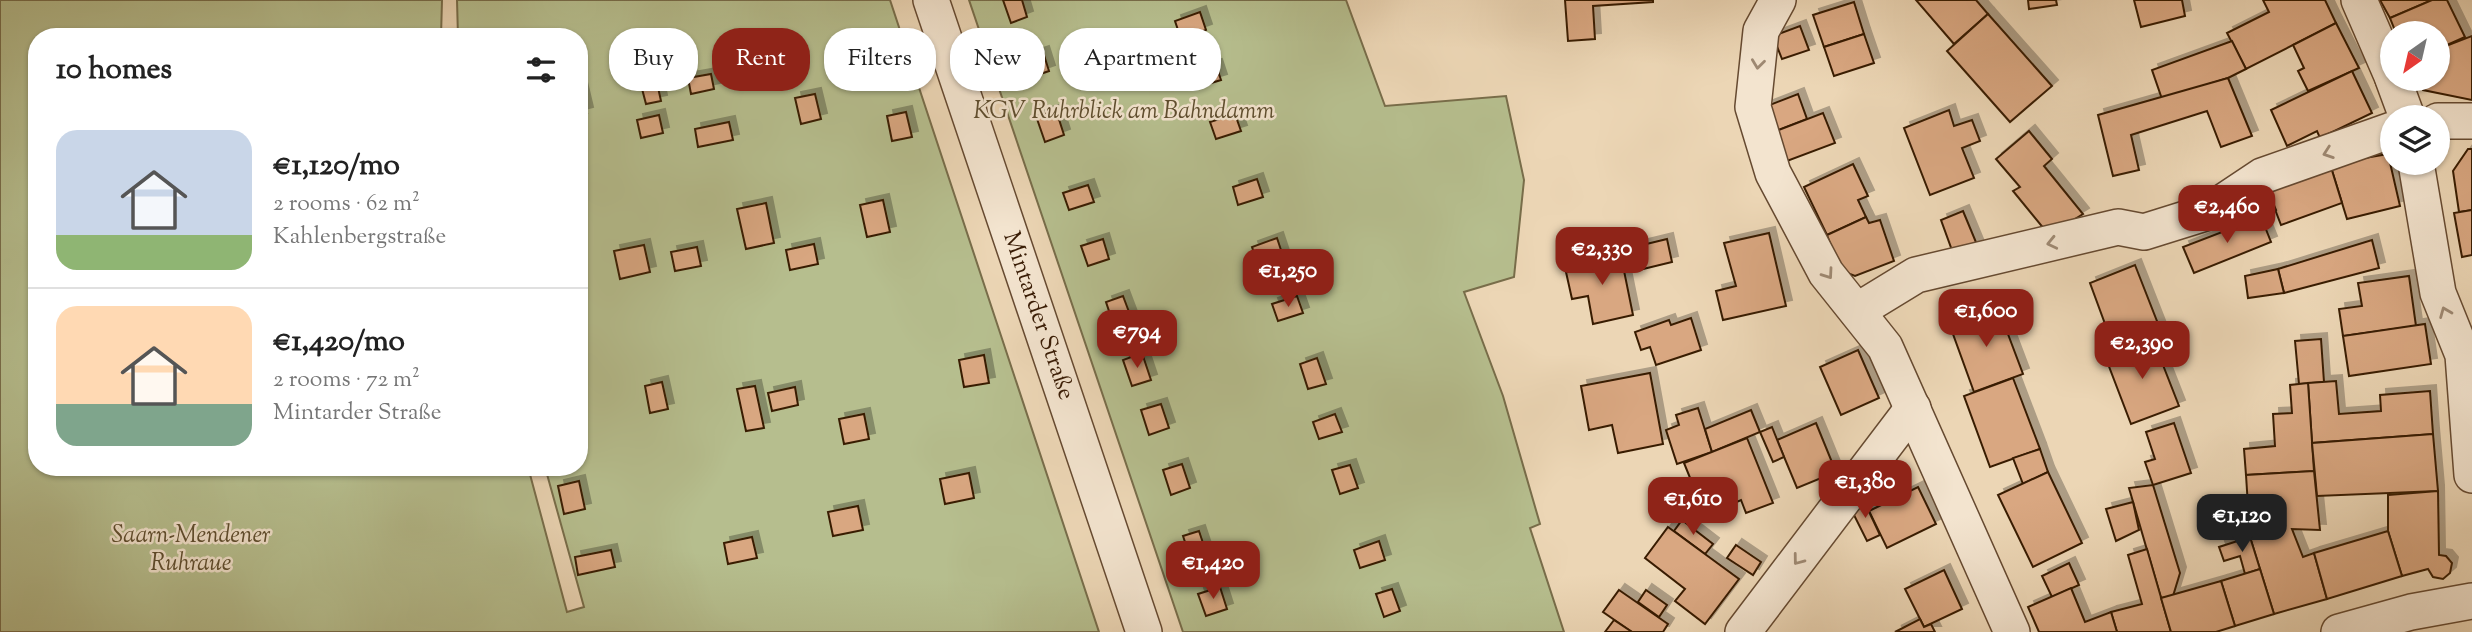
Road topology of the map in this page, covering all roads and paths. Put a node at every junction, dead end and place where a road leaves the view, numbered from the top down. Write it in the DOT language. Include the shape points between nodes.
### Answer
graph roads {
  1 [pos="931,0"];
  2 [pos="1778,0"];
  3 [pos="2359,0"];
  4 [pos="2380,48"];
  5 [pos="2450,121"];
  6 [pos="2472,121"];
  7 [pos="2380,134"];
  8 [pos="2418,175"];
  9 [pos="1857,311"];
  10 [pos="1913,408"];
  11 [pos="2472,475"];
  12 [pos="2472,601"];
  13 [pos="1144,632"];
  14 [pos="1743,632"];
  15 [pos="2012,632"];
  16 [pos="2339,632"];
  1 -- 13 [label="street, Mintarder Straße"];
  2 -- 9 [label="street, one-way" via="1762,31 1752,107 1773,173 1793,215 1826,273"];
  3 -- 4 [label="street"];
  5 -- 6 [label="street"];
  7 -- 9 [label="street, one-way" via="2262,176 2208,212 2144,232 2118,227 1916,275"];
  11 -- 8 [label="street, one-way" via="2463,355 2438,293"];
  9 -- 10 [label="street" via="1885,347"];
  10 -- 14 [label="street, one-way"];
  10 -- 15 [label="street"];
  12 -- 16 [label="street"];
}
